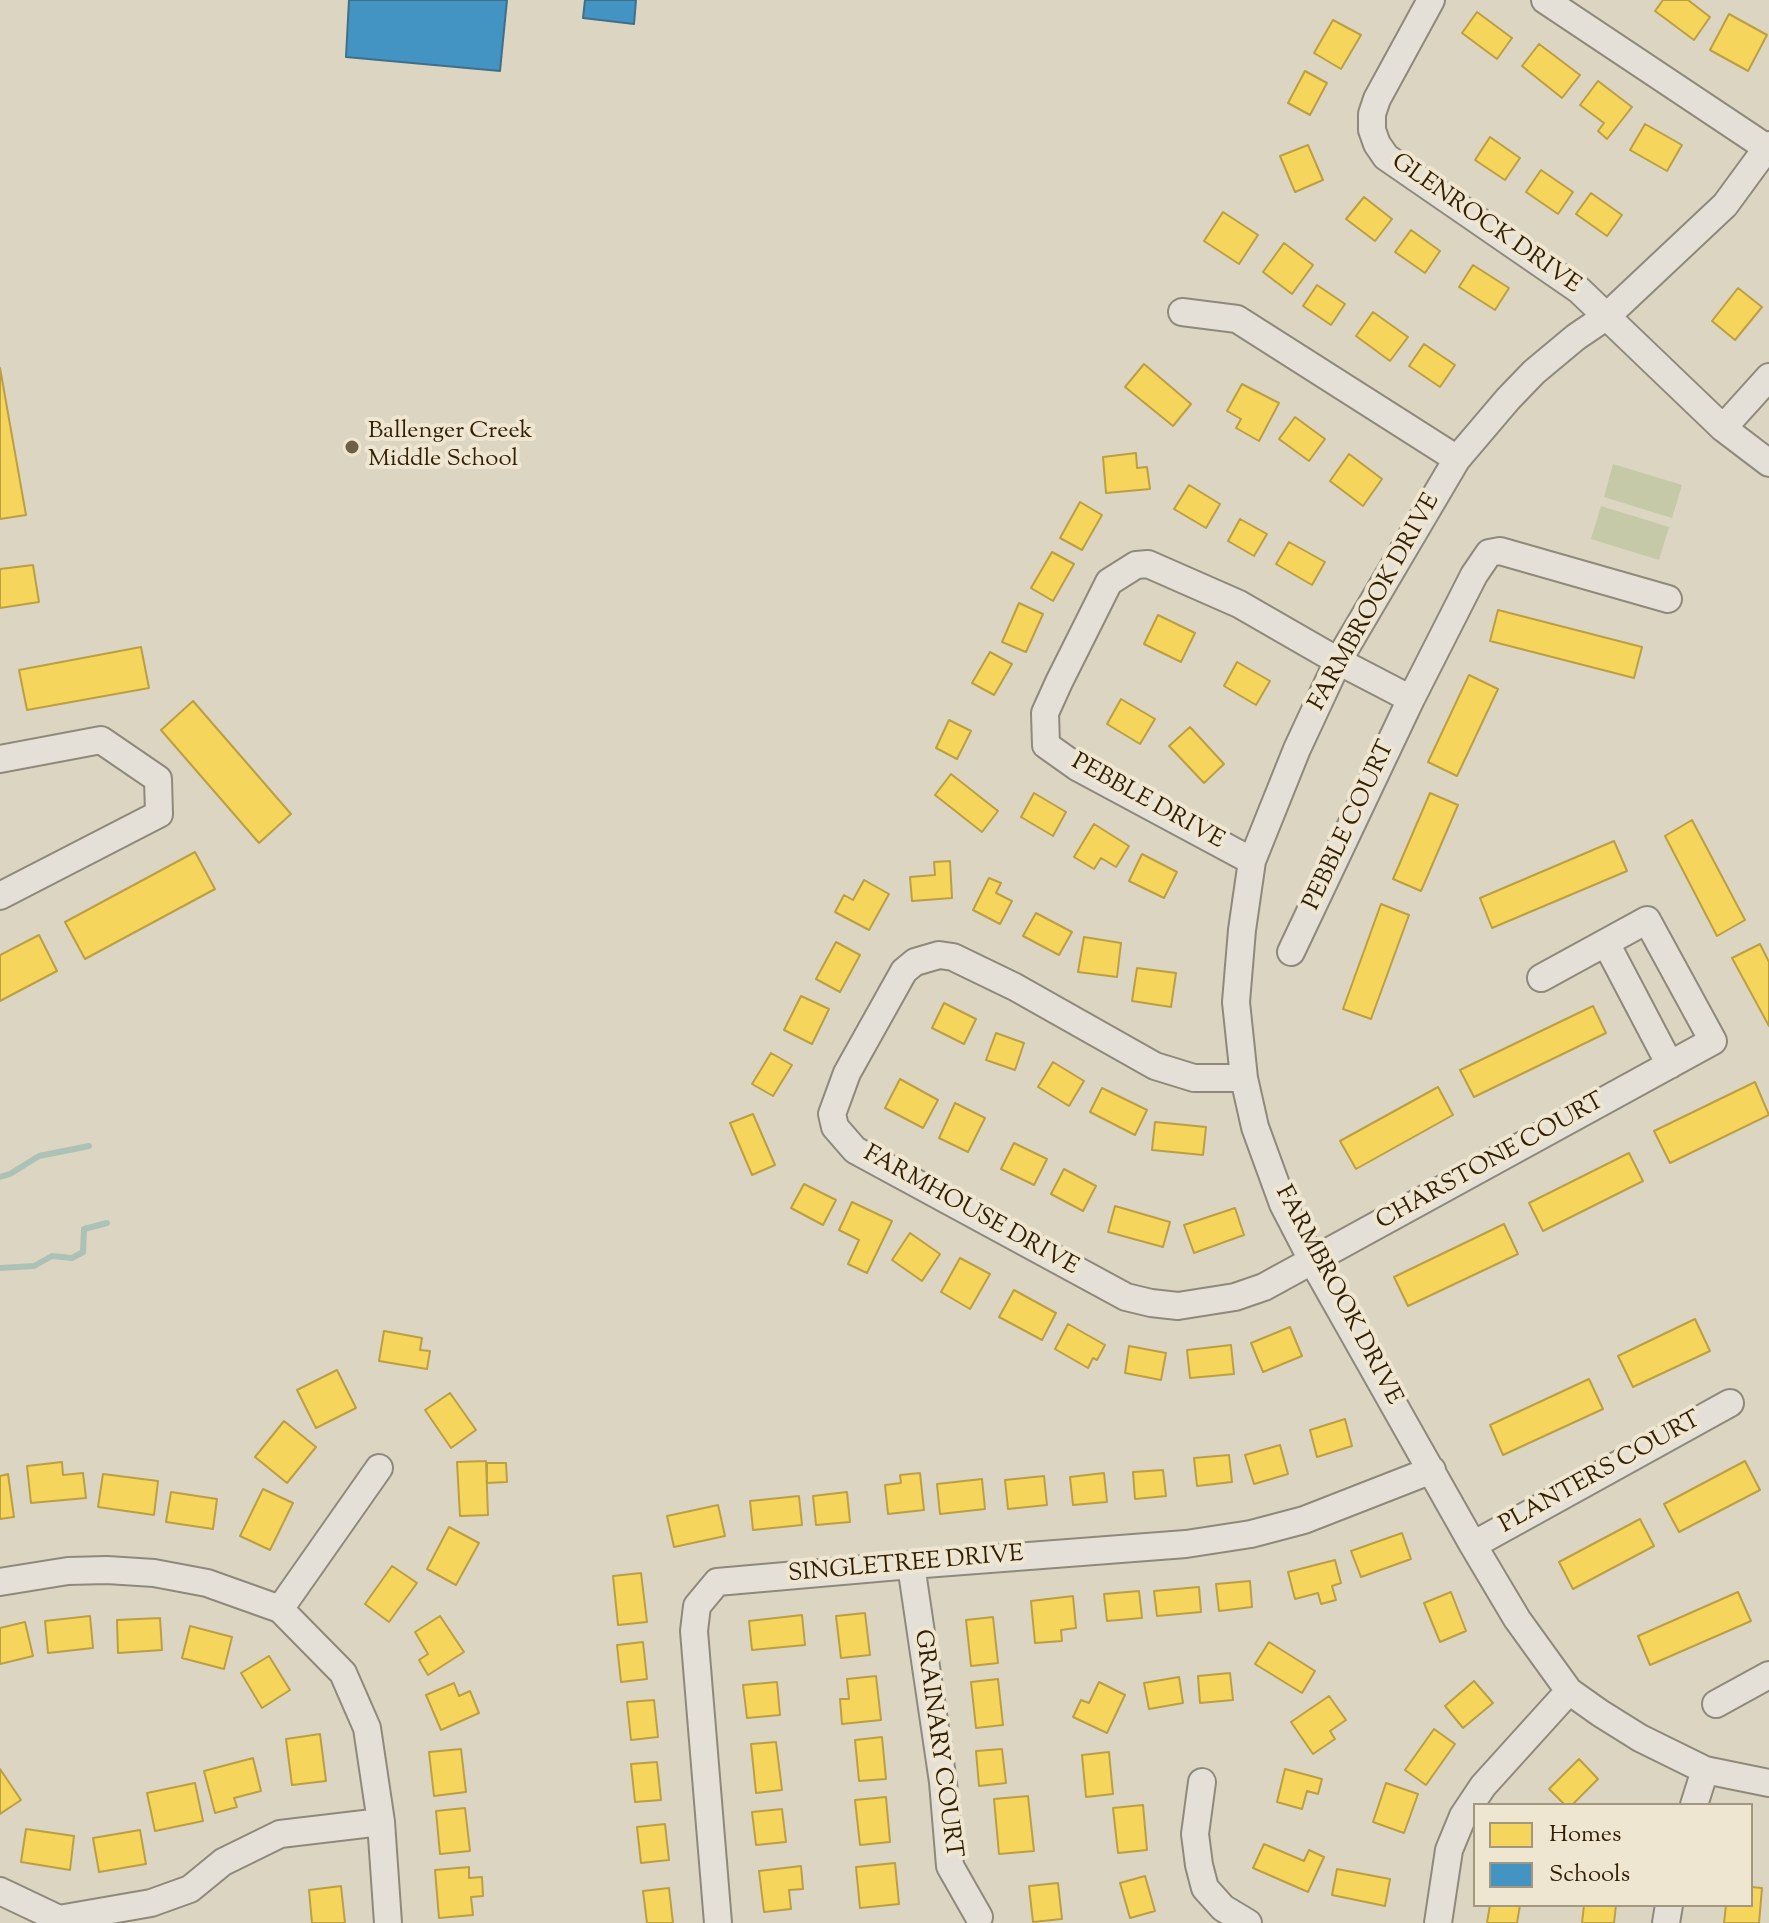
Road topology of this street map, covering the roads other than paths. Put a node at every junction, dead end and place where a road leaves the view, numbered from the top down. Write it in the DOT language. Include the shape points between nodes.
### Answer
graph roads {
  1 [pos="1431,0"];
  2 [pos="1545,0"];
  3 [pos="1768,146"];
  4 [pos="1182,312"];
  5 [pos="1607,316"];
  6 [pos="1769,377"];
  7 [pos="1723,428"];
  8 [pos="1457,459"];
  9 [pos="1769,463"];
  10 [pos="1668,599"];
  11 [pos="1338,661"];
  12 [pos="1411,699"];
  13 [pos="0,759"];
  14 [pos="1252,861"];
  15 [pos="0,896"];
  16 [pos="1606,943"];
  17 [pos="1291,952"];
  18 [pos="1541,978"];
  19 [pos="1670,1065"];
  20 [pos="1244,1078"];
  21 [pos="1312,1260"];
  22 [pos="1730,1403"];
  23 [pos="379,1468"];
  24 [pos="1432,1470"];
  25 [pos="1473,1545"];
  26 [pos="911,1565"];
  27 [pos="0,1582"];
  28 [pos="280,1609"];
  29 [pos="1769,1675"];
  30 [pos="1569,1691"];
  31 [pos="1716,1704"];
  32 [pos="1705,1770"];
  33 [pos="1202,1782"];
  34 [pos="1769,1783"];
  35 [pos="1695,1803"];
  36 [pos="381,1822"];
  37 [pos="0,1891"];
  38 [pos="979,1917"];
  39 [pos="388,1923"];
  40 [pos="718,1923"];
  41 [pos="1248,1923"];
  42 [pos="1438,1923"];
  1 -- 5 [label="street, GLENROCK DRIVE" via="1377,99 1372,114 1377,144 1398,167 1579,290"];
  2 -- 3 [label="street"];
  3 -- 5 [label="street, FARMBROOK DRIVE" via="1725,205"];
  4 -- 8 [label="street" via="1237,319"];
  5 -- 7 [label="street"];
  5 -- 8 [label="street, FARMBROOK DRIVE" via="1534,372"];
  6 -- 7 [label="street"];
  7 -- 9 [label="street"];
  8 -- 11 [label="street, FARMBROOK DRIVE"];
  10 -- 12 [label="street, PEBBLE COURT" via="1500,551 1489,553"];
  11 -- 12 [label="street"];
  11 -- 14 [label="street, FARMBROOK DRIVE"];
  11 -- 14 [label="street, PEBBLE DRIVE" via="1239,604 1148,564 1136,565 1109,582 1045,713 1046,745"];
  12 -- 17 [label="street, PEBBLE COURT"];
  13 -- 15 [label="street" via="101,740 158,779 159,814"];
  14 -- 20 [label="street, FARMBROOK DRIVE" via="1236,1002"];
  16 -- 18 [label="street, CHARSTONE COURT"];
  16 -- 19 [label="street"];
  16 -- 19 [label="street, CHARSTONE COURT" via="1647,920 1713,1041"];
  19 -- 21 [label="street, CHARSTONE COURT"];
  20 -- 21 [label="street, FARMBROOK DRIVE" via="1283,1204"];
  20 -- 21 [label="street, FARMHOUSE DRIVE" via="1194,1078 1155,1066 1015,987 939,955 904,971 847,1073 832,1114 835,1127 855,1150 1126,1297 1178,1306 1235,1297"];
  21 -- 24 [label="street, FARMBROOK DRIVE"];
  22 -- 25 [label="street, PLANTERS COURT"];
  23 -- 28 [label="street"];
  24 -- 25 [label="street, FARMBROOK DRIVE"];
  24 -- 26 [label="street, SINGLETREE DRIVE" via="1304,1520 1251,1534 1186,1544"];
  25 -- 30 [label="street, FARMBROOK DRIVE"];
  26 -- 38 [label="street, GRAINARY COURT" via="950,1866"];
  26 -- 40 [label="street, SINGLETREE DRIVE" via="717,1582 697,1606 694,1631"];
  27 -- 28 [label="street" via="68,1571 154,1573 207,1583"];
  28 -- 36 [label="street" via="343,1673 367,1728"];
  29 -- 31 [label="street"];
  30 -- 32 [label="street, FARMBROOK DRIVE" via="1640,1738"];
  30 -- 42 [label="street" via="1483,1786 1463,1816 1449,1850"];
  32 -- 34 [label="street, FARMBROOK DRIVE"];
  32 -- 35 [label="street"];
  33 -- 41 [label="street" via="1195,1834 1205,1888 1223,1908"];
  36 -- 37 [label="street" via="280,1834 223,1862 190,1889 151,1903 59,1919"];
  36 -- 39 [label="street"];
}
